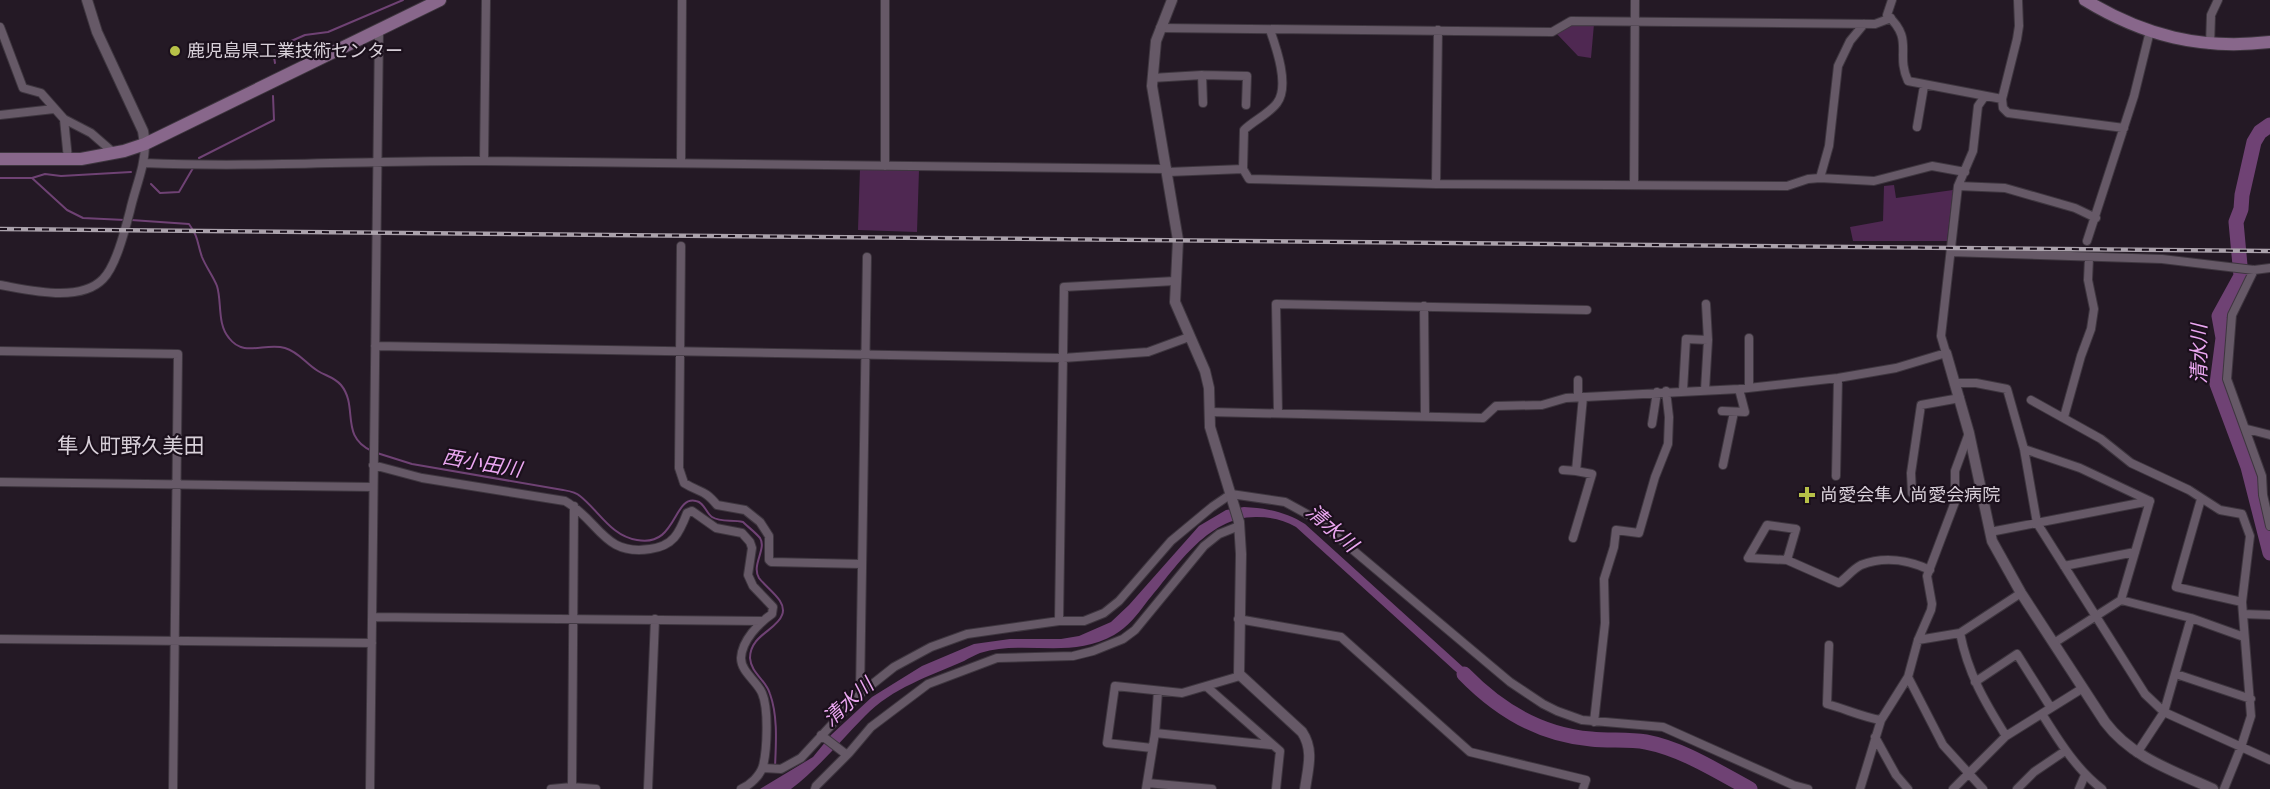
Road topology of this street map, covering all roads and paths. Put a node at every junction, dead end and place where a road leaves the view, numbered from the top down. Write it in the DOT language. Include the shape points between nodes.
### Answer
graph roads {
  1 [pos="87,0"];
  2 [pos="440,0"];
  3 [pos="486,0"];
  4 [pos="682,0"];
  5 [pos="885,0"];
  6 [pos="1172,0"];
  7 [pos="1635,0"];
  8 [pos="1892,0"];
  9 [pos="2018,0"];
  10 [pos="2085,0"];
  11 [pos="2218,0"];
  12 [pos="1891,18"];
  13 [pos="1635,20"];
  14 [pos="1864,24"];
  15 [pos="0,27"];
  16 [pos="1160,28"];
  17 [pos="379,30"];
  18 [pos="1270,30"];
  19 [pos="1438,30"];
  20 [pos="2150,31"];
  21 [pos="2269,44"];
  22 [pos="2210,45"];
  23 [pos="1202,75"];
  24 [pos="1152,78"];
  25 [pos="1924,86"];
  26 [pos="1985,96"];
  27 [pos="2002,99"];
  28 [pos="1203,103"];
  29 [pos="1246,105"];
  30 [pos="54,109"];
  31 [pos="0,116"];
  32 [pos="64,119"];
  33 [pos="1917,127"];
  34 [pos="2124,128"];
  35 [pos="145,144"];
  36 [pos="114,153"];
  37 [pos="0,159"];
  38 [pos="68,159"];
  39 [pos="484,161"];
  40 [pos="377,162"];
  41 [pos="681,162"];
  42 [pos="144,163"];
  43 [pos="885,166"];
  44 [pos="1244,169"];
  45 [pos="1167,170"];
  46 [pos="1965,172"];
  47 [pos="1820,178"];
  48 [pos="1436,184"];
  49 [pos="1634,185"];
  50 [pos="1958,186"];
  51 [pos="2096,218"];
  52 [pos="2087,241"];
  53 [pos="681,246"];
  54 [pos="1951,252"];
  55 [pos="867,257"];
  56 [pos="2089,258"];
  57 [pos="2270,268"];
  58 [pos="2254,270"];
  59 [pos="1175,281"];
  60 [pos="0,285"];
  61 [pos="1706,304"];
  62 [pos="1424,306"];
  63 [pos="1587,310"];
  64 [pos="1188,337"];
  65 [pos="1749,338"];
  66 [pos="1708,340"];
  67 [pos="375,346"];
  68 [pos="0,351"];
  69 [pos="681,351"];
  70 [pos="1946,353"];
  71 [pos="865,355"];
  72 [pos="1063,358"];
  73 [pos="1838,378"];
  74 [pos="1578,380"];
  75 [pos="1956,383"];
  76 [pos="1749,387"];
  77 [pos="1738,389"];
  78 [pos="1683,390"];
  79 [pos="1705,390"];
  80 [pos="1661,392"];
  81 [pos="1581,397"];
  82 [pos="1960,398"];
  83 [pos="2031,400"];
  84 [pos="1722,411"];
  85 [pos="1209,412"];
  86 [pos="1734,412"];
  87 [pos="1278,413"];
  88 [pos="1425,416"];
  89 [pos="2064,417"];
  90 [pos="1652,424"];
  91 [pos="2247,429"];
  92 [pos="1969,433"];
  93 [pos="2270,435"];
  94 [pos="2024,449"];
  95 [pos="373,463"];
  96 [pos="1723,465"];
  97 [pos="1563,470"];
  98 [pos="1576,471"];
  99 [pos="1836,476"];
  100 [pos="0,482"];
  101 [pos="176,485"];
  102 [pos="373,487"];
  103 [pos="1912,493"];
  104 [pos="1232,498"];
  105 [pos="2201,499"];
  106 [pos="2150,501"];
  107 [pos="574,506"];
  108 [pos="2037,523"];
  109 [pos="1239,524"];
  110 [pos="2270,526"];
  111 [pos="1989,532"];
  112 [pos="1573,538"];
  113 [pos="2135,552"];
  114 [pos="1787,560"];
  115 [pos="862,564"];
  116 [pos="2064,566"];
  117 [pos="1930,570"];
  118 [pos="2021,593"];
  119 [pos="2121,600"];
  120 [pos="2242,602"];
  121 [pos="2243,614"];
  122 [pos="2270,615"];
  123 [pos="2096,616"];
  124 [pos="373,617"];
  125 [pos="572,618"];
  126 [pos="2191,618"];
  127 [pos="655,619"];
  128 [pos="1238,619"];
  129 [pos="762,621"];
  130 [pos="1059,621"];
  131 [pos="1959,633"];
  132 [pos="2244,637"];
  133 [pos="0,639"];
  134 [pos="1918,640"];
  135 [pos="174,641"];
  136 [pos="372,643"];
  137 [pos="2054,643"];
  138 [pos="1829,645"];
  139 [pos="2176,675"];
  140 [pos="1240,676"];
  141 [pos="1908,677"];
  142 [pos="1975,682"];
  143 [pos="1207,687"];
  144 [pos="2083,688"];
  145 [pos="1158,692"];
  146 [pos="860,694"];
  147 [pos="2251,699"];
  148 [pos="2052,708"];
  149 [pos="2164,712"];
  150 [pos="2042,714"];
  151 [pos="1881,720"];
  152 [pos="1594,722"];
  153 [pos="1155,733"];
  154 [pos="821,735"];
  155 [pos="2006,736"];
  156 [pos="1875,737"];
  157 [pos="1272,745"];
  158 [pos="1152,747"];
  159 [pos="2241,747"];
  160 [pos="2065,751"];
  161 [pos="2137,753"];
  162 [pos="847,755"];
  163 [pos="2270,760"];
  164 [pos="763,768"];
  165 [pos="1968,773"];
  166 [pos="2085,775"];
  167 [pos="1147,786"];
  168 [pos="572,787"];
  169 [pos="813,788"];
  170 [pos="173,789"];
  171 [pos="370,789"];
  172 [pos="551,789"];
  173 [pos="596,789"];
  174 [pos="648,789"];
  175 [pos="741,789"];
  176 [pos="1212,789"];
  177 [pos="1276,789"];
  178 [pos="1305,789"];
  179 [pos="1583,789"];
  180 [pos="1808,789"];
  181 [pos="1860,789"];
  182 [pos="1908,789"];
  183 [pos="1953,789"];
  184 [pos="1983,789"];
  185 [pos="2017,789"];
  186 [pos="2079,789"];
  187 [pos="2102,789"];
  188 [pos="2213,789"];
  189 [pos="2224,789"];
  1 -- 35 [label="street" via="97,32 143,130"];
  2 -- 17 [label="main road"];
  3 -- 39 [label="street"];
  4 -- 41 [label="street"];
  5 -- 43 [label="street"];
  6 -- 16 [label="street"];
  7 -- 13 [label="street"];
  8 -- 12 [label="street" via="1887,15"];
  9 -- 27 [label="street" via="2018,33"];
  10 -- 20 [label="main road"];
  11 -- 22 [label="street" via="2211,15"];
  12 -- 14 [label="street"];
  12 -- 25 [label="street" via="1903,34 1904,73 1908,81"];
  13 -- 14 [label="street"];
  13 -- 19 [label="street" via="1571,21 1552,32"];
  13 -- 49 [label="street"];
  14 -- 47 [label="street" via="1850,40 1838,66 1829,146"];
  15 -- 30 [label="street" via="23,88 41,93"];
  16 -- 18 [label="street"];
  16 -- 24 [label="street"];
  17 -- 35 [label="main road"];
  17 -- 40 [label="street"];
  18 -- 19 [label="street"];
  18 -- 44 [label="street" via="1279,57 1282,91 1277,103 1244,130"];
  19 -- 48 [label="street"];
  20 -- 22 [label="main road"];
  20 -- 34 [label="street"];
  21 -- 22 [label="main road"];
  23 -- 24 [label="street"];
  23 -- 28 [label="street"];
  23 -- 29 [label="street" via="1247,76"];
  24 -- 45 [label="street"];
  25 -- 26 [label="street"];
  25 -- 33 [label="street"];
  26 -- 27 [label="street"];
  26 -- 46 [label="street" via="1978,106 1973,151"];
  27 -- 34 [label="street" via="2008,113"];
  30 -- 31 [label="street"];
  30 -- 32 [label="street"];
  32 -- 36 [label="street" via="91,133"];
  32 -- 38 [label="street"];
  34 -- 51 [label="street"];
  35 -- 36 [label="main road"];
  35 -- 42 [label="street"];
  36 -- 38 [label="main road"];
  37 -- 38 [label="main road"];
  39 -- 40 [label="street"];
  39 -- 41 [label="street"];
  40 -- 42 [label="street"];
  40 -- 67 [label="street"];
  41 -- 43 [label="street"];
  42 -- 60 [label="street" via="120,244 107,274 93,286 68,294"];
  43 -- 45 [label="street"];
  44 -- 45 [label="street"];
  44 -- 48 [label="street" via="1249,180"];
  45 -- 59 [label="street" via="1178,240"];
  46 -- 47 [label="street" via="1932,166 1874,181"];
  46 -- 50 [label="street"];
  47 -- 49 [label="street" via="1787,186"];
  48 -- 49 [label="street"];
  50 -- 51 [label="street" via="2005,188"];
  50 -- 54 [label="street"];
  51 -- 52 [label="street"];
  53 -- 69 [label="street"];
  54 -- 56 [label="street"];
  54 -- 70 [label="street" via="1941,336"];
  55 -- 71 [label="street"];
  56 -- 58 [label="street" via="2162,259"];
  56 -- 89 [label="street" via="2088,280 2094,309 2091,329"];
  57 -- 58 [label="street"];
  58 -- 91 [label="street" via="2234,308 2227,370 2227,380"];
  59 -- 64 [label="street" via="1175,302"];
  59 -- 72 [label="street" via="1064,287"];
  61 -- 66 [label="street"];
  62 -- 63 [label="street"];
  62 -- 87 [label="street" via="1276,304"];
  62 -- 88 [label="street"];
  64 -- 72 [label="street" via="1148,352"];
  64 -- 85 [label="street" via="1205,371"];
  65 -- 76 [label="street"];
  66 -- 78 [label="street" via="1686,339"];
  66 -- 79 [label="street"];
  67 -- 69 [label="street"];
  67 -- 95 [label="street"];
  68 -- 101 [label="street" via="178,354"];
  69 -- 71 [label="street"];
  69 -- 115 [label="street" via="679,468 684,483 705,491 717,505 741,508 760,522 770,536 771,562"];
  70 -- 73 [label="street" via="1896,368"];
  70 -- 75 [label="street"];
  71 -- 72 [label="street"];
  71 -- 115 [label="street"];
  72 -- 130 [label="street"];
  73 -- 76 [label="street"];
  73 -- 99 [label="street"];
  74 -- 81 [label="street"];
  75 -- 82 [label="street"];
  75 -- 94 [label="street" via="2007,389"];
  76 -- 77 [label="street"];
  77 -- 79 [label="street"];
  77 -- 86 [label="street" via="1744,412"];
  78 -- 79 [label="street"];
  78 -- 80 [label="street"];
  80 -- 81 [label="street"];
  80 -- 90 [label="street"];
  80 -- 152 [label="street" via="1669,417 1668,444 1654,477 1639,534 1616,530 1604,579 1605,623"];
  81 -- 88 [label="street" via="1542,405 1496,406 1483,418"];
  81 -- 98 [label="street"];
  82 -- 92 [label="street"];
  82 -- 103 [label="street" via="1922,405 1911,473"];
  83 -- 89 [label="street"];
  84 -- 86 [label="street"];
  85 -- 87 [label="street"];
  85 -- 104 [label="street" via="1213,440"];
  86 -- 96 [label="street"];
  87 -- 88 [label="street"];
  89 -- 105 [label="street" via="2131,463"];
  91 -- 93 [label="street"];
  91 -- 110 [label="street" via="2262,476"];
  92 -- 111 [label="street"];
  92 -- 117 [label="street" via="1956,471 1954,502"];
  94 -- 106 [label="street" via="2080,468"];
  94 -- 108 [label="street"];
  95 -- 102 [label="street"];
  95 -- 107 [label="street" via="422,478 566,501"];
  97 -- 98 [label="street"];
  98 -- 112 [label="street" via="1592,474"];
  100 -- 101 [label="street"];
  101 -- 102 [label="street"];
  101 -- 135 [label="street"];
  102 -- 124 [label="street"];
  104 -- 109 [label="street"];
  104 -- 130 [label="street" via="1212,507 1171,541 1126,594 1104,613 1084,621"];
  104 -- 152 [label="street" via="1286,502 1316,519 1510,682 1557,711"];
  105 -- 120 [label="street" via="2225,512 2242,514 2248,527"];
  105 -- 120 [label="street" via="2175,587"];
  106 -- 108 [label="street"];
  106 -- 113 [label="street"];
  107 -- 125 [label="street"];
  107 -- 129 [label="street" via="602,536 633,552 663,547 675,538 687,513 692,511 716,528 742,533 752,548 748,575 773,607 772,614"];
  108 -- 111 [label="street"];
  108 -- 116 [label="street"];
  109 -- 128 [label="street"];
  109 -- 162 [label="street" via="1204,546 1135,630 1123,639 1073,656 997,658 928,684 871,727"];
  111 -- 118 [label="street"];
  113 -- 116 [label="street"];
  113 -- 119 [label="street"];
  114 -- 114 [label="street" via="1748,558 1767,525 1796,529"];
  114 -- 117 [label="street" via="1839,583 1860,566 1880,561 1905,561"];
  115 -- 146 [label="street"];
  116 -- 123 [label="street"];
  117 -- 134 [label="street" via="1927,576 1932,607"];
  118 -- 131 [label="street"];
  118 -- 137 [label="street"];
  119 -- 123 [label="street"];
  119 -- 126 [label="street"];
  120 -- 121 [label="street"];
  121 -- 122 [label="street"];
  121 -- 132 [label="street"];
  123 -- 137 [label="street"];
  123 -- 149 [label="street" via="2141,688"];
  124 -- 125 [label="street"];
  124 -- 136 [label="street"];
  125 -- 127 [label="street"];
  125 -- 168 [label="street"];
  126 -- 132 [label="street"];
  126 -- 139 [label="street"];
  127 -- 129 [label="street"];
  127 -- 174 [label="street"];
  128 -- 140 [label="street"];
  128 -- 179 [label="street" via="1341,636 1470,752 1586,780"];
  129 -- 164 [label="street" via="744,646 741,658 765,702"];
  130 -- 146 [label="street" via="967,634 894,667"];
  131 -- 134 [label="street"];
  131 -- 142 [label="street"];
  132 -- 147 [label="street"];
  133 -- 135 [label="street"];
  134 -- 141 [label="street"];
  135 -- 136 [label="street"];
  135 -- 170 [label="street"];
  136 -- 171 [label="street"];
  137 -- 144 [label="street"];
  138 -- 151 [label="street" via="1827,704"];
  139 -- 147 [label="street"];
  139 -- 149 [label="street"];
  140 -- 143 [label="street"];
  140 -- 178 [label="street" via="1309,741"];
  141 -- 151 [label="street"];
  141 -- 165 [label="street" via="1943,745"];
  142 -- 148 [label="street" via="2017,654"];
  142 -- 155 [label="street"];
  143 -- 145 [label="street" via="1182,693"];
  143 -- 157 [label="street"];
  144 -- 148 [label="street"];
  144 -- 161 [label="street" via="2110,729"];
  145 -- 153 [label="street"];
  145 -- 158 [label="street" via="1115,686 1107,743"];
  146 -- 154 [label="street"];
  147 -- 159 [label="street" via="2250,723"];
  148 -- 150 [label="street"];
  149 -- 159 [label="street"];
  149 -- 161 [label="street"];
  150 -- 155 [label="street"];
  150 -- 160 [label="street"];
  151 -- 156 [label="street"];
  152 -- 180 [label="street" via="1663,727"];
  153 -- 157 [label="street"];
  153 -- 158 [label="street"];
  154 -- 162 [label="street"];
  154 -- 164 [label="street" via="801,758 781,769"];
  155 -- 165 [label="street"];
  156 -- 181 [label="street"];
  156 -- 182 [label="street"];
  157 -- 177 [label="street" via="1280,751"];
  158 -- 167 [label="street"];
  159 -- 163 [label="street"];
  159 -- 189 [label="street"];
  160 -- 166 [label="street"];
  160 -- 185 [label="street"];
  161 -- 188 [label="street"];
  162 -- 169 [label="street"];
  164 -- 175 [label="street"];
  165 -- 183 [label="street"];
  165 -- 184 [label="street"];
  166 -- 186 [label="street"];
  166 -- 187 [label="street"];
  167 -- 176 [label="street"];
  168 -- 172 [label="street"];
  168 -- 173 [label="street"];
}
